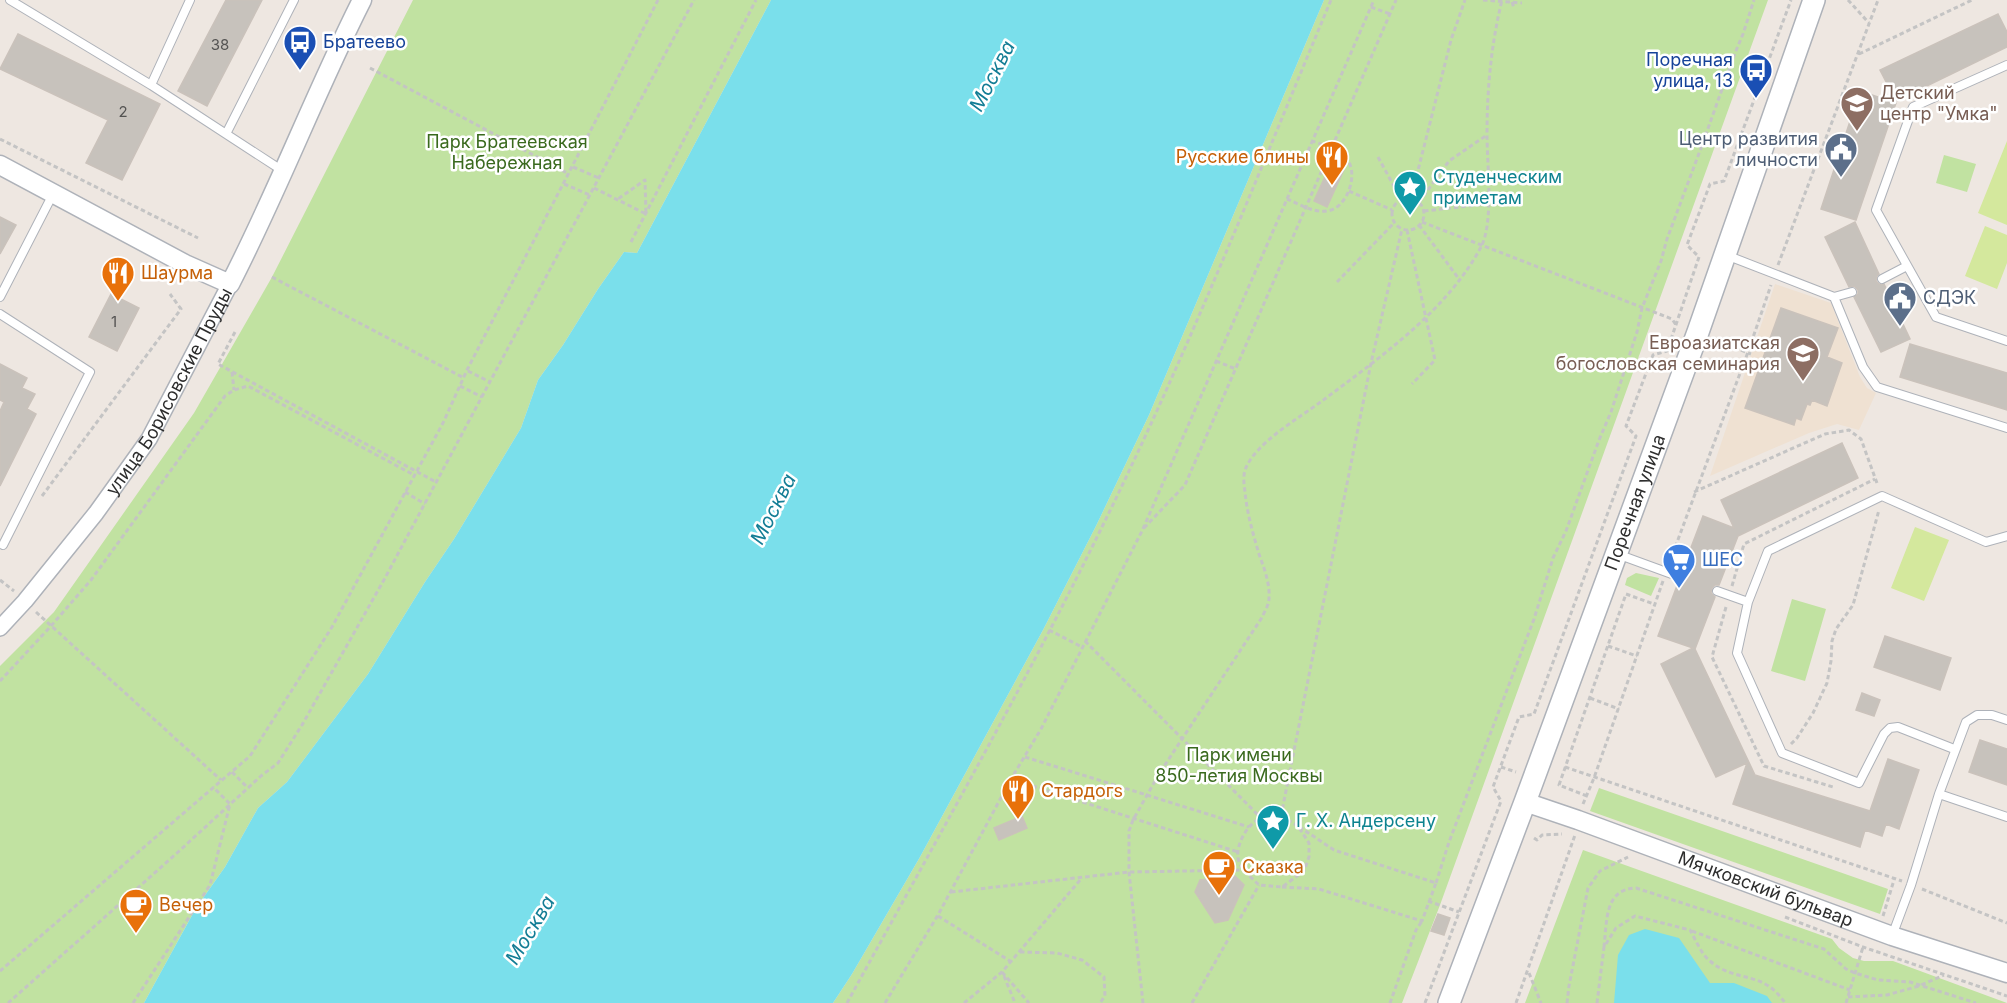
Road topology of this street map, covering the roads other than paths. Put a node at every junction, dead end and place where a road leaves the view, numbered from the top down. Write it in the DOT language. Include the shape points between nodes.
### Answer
graph roads {
  1 [pos="10,0"];
  2 [pos="190,0"];
  3 [pos="294,0"];
  4 [pos="363,0"];
  5 [pos="1814,0"];
  6 [pos="2007,65"];
  7 [pos="151,85"];
  8 [pos="226,134"];
  9 [pos="0,165"];
  10 [pos="283,171"];
  11 [pos="54,193"];
  12 [pos="1724,254"];
  13 [pos="1907,266"];
  14 [pos="1882,279"];
  15 [pos="230,284"];
  16 [pos="1852,292"];
  17 [pos="0,297"];
  18 [pos="1834,297"];
  19 [pos="0,314"];
  20 [pos="2007,340"];
  21 [pos="2007,428"];
  22 [pos="2007,536"];
  23 [pos="3,545"];
  24 [pos="1615,554"];
  25 [pos="1680,577"];
  26 [pos="1717,591"];
  27 [pos="1748,602"];
  28 [pos="0,628"];
  29 [pos="2007,720"];
  30 [pos="1954,749"];
  31 [pos="1939,794"];
  32 [pos="1525,802"];
  33 [pos="2007,817"];
  34 [pos="1892,936"];
  35 [pos="2007,974"];
  36 [pos="1449,1003"];
  1 -- 7 [label="lane"];
  2 -- 7 [label="lane"];
  3 -- 8 [label="lane"];
  4 -- 10 [label="street, улица Борисовские Пруды"];
  5 -- 12 [label="main road, Поречная улица"];
  6 -- 13 [label="lane" via="1913,107 1876,210"];
  7 -- 8 [label="lane"];
  8 -- 10 [label="lane"];
  9 -- 11 [label="street"];
  10 -- 15 [label="street, улица Борисовские Пруды"];
  11 -- 15 [label="street"];
  11 -- 17 [label="lane"];
  12 -- 18 [label="lane"];
  12 -- 24 [label="main road, Поречная улица"];
  13 -- 14 [label="lane"];
  13 -- 20 [label="lane" via="1936,317"];
  15 -- 28 [label="street, улица Борисовские Пруды" via="148,439 96,513"];
  16 -- 18 [label="lane"];
  18 -- 21 [label="lane" via="1863,367 1877,387"];
  19 -- 23 [label="lane" via="90,372"];
  22 -- 27 [label="lane" via="1986,542 1882,496 1767,551"];
  24 -- 25 [label="lane"];
  24 -- 32 [label="main road, Поречная улица"];
  26 -- 27 [label="lane"];
  27 -- 30 [label="lane" via="1737,653 1782,753 1859,783 1890,728 1898,727"];
  29 -- 30 [label="lane" via="1977,715 1966,722"];
  30 -- 31 [label="lane"];
  31 -- 33 [label="lane"];
  31 -- 34 [label="lane"];
  32 -- 34 [label="street, Мячковский бульвар"];
  32 -- 36 [label="main road, Поречная улица"];
  34 -- 35 [label="street, Мячковский бульвар"];
}
